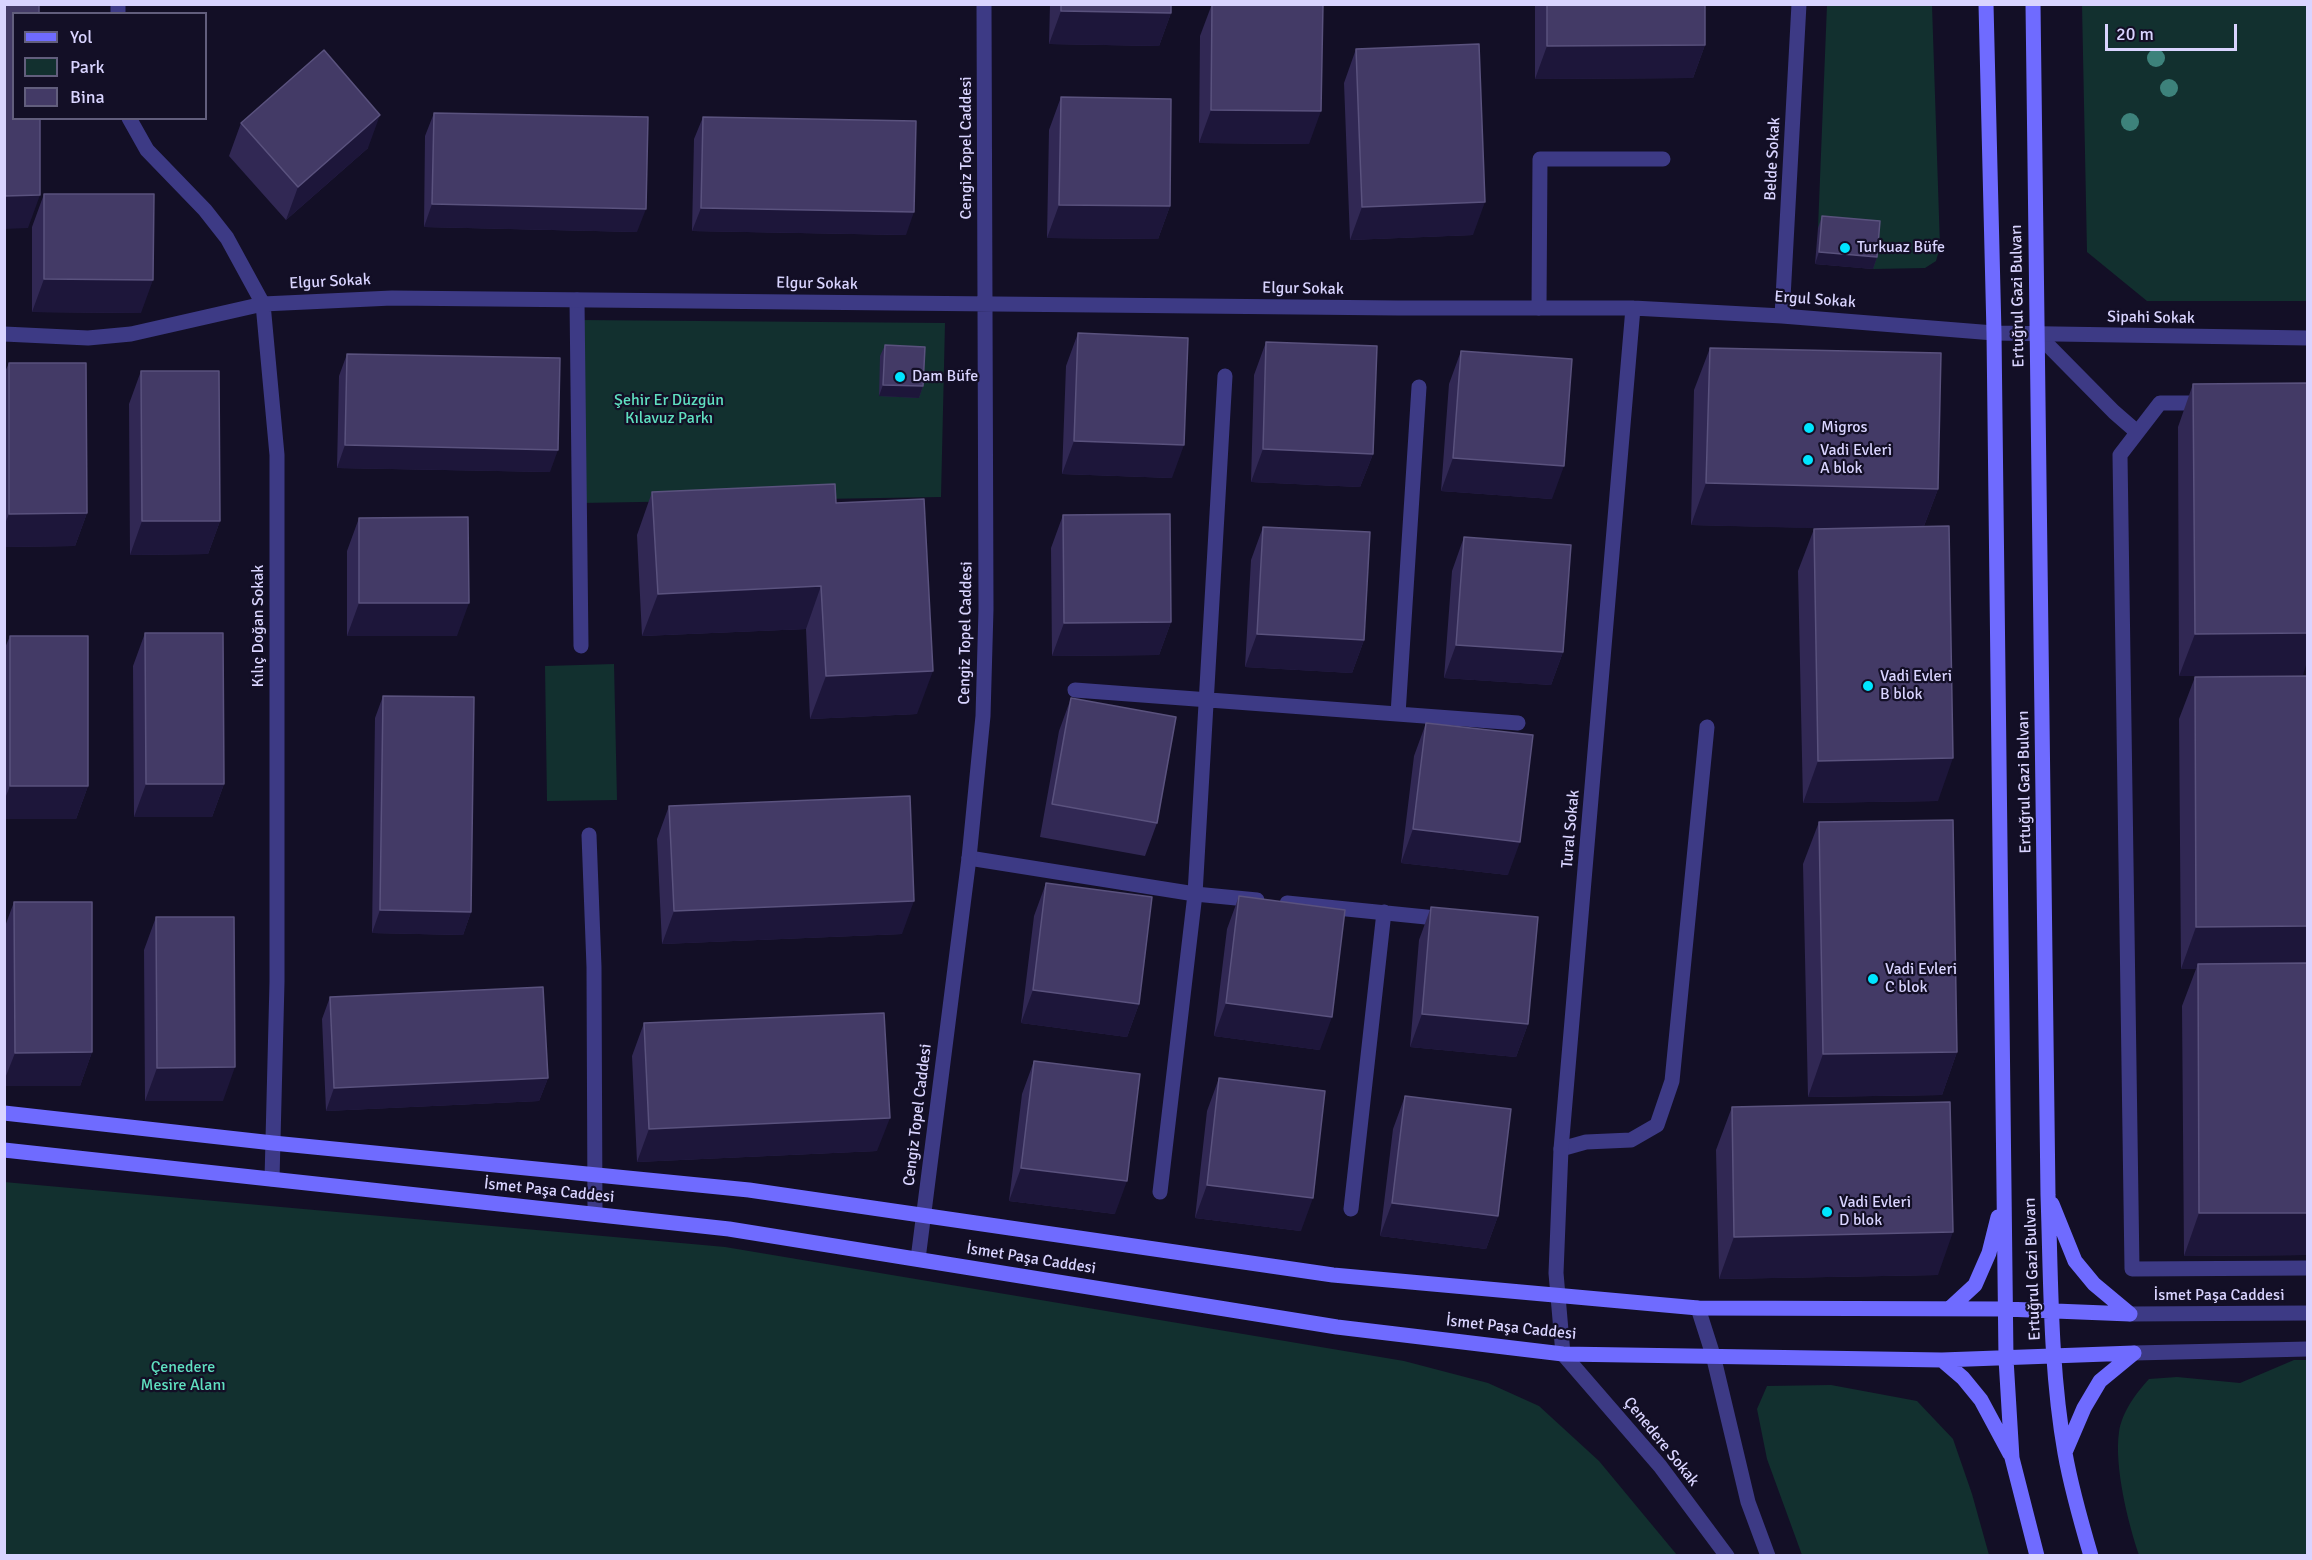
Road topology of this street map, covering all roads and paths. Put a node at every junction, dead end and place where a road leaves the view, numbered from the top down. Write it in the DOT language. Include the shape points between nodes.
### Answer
graph roads {
  1 [pos="984,4"];
  2 [pos="1799,4"];
  3 [pos="1986,4"];
  4 [pos="2033,4"];
  5 [pos="130,120"];
  6 [pos="1663,159"];
  7 [pos="577,300"];
  8 [pos="263,304"];
  9 [pos="985,304"];
  10 [pos="1539,308"];
  11 [pos="1633,308"];
  12 [pos="1782,315"];
  13 [pos="1994,333"];
  14 [pos="4,334"];
  15 [pos="2037,334"];
  16 [pos="2307,338"];
  17 [pos="1225,376"];
  18 [pos="1419,387"];
  19 [pos="2217,403"];
  20 [pos="2137,432"];
  21 [pos="581,646"];
  22 [pos="1074,690"];
  23 [pos="1206,700"];
  24 [pos="1398,714"];
  25 [pos="1518,723"];
  26 [pos="1707,727"];
  27 [pos="589,835"];
  28 [pos="969,858"];
  29 [pos="1195,894"];
  30 [pos="1384,912"];
  31 [pos="1465,921"];
  32 [pos="4,1113"];
  33 [pos="273,1143"];
  34 [pos="1562,1149"];
  35 [pos="4,1150"];
  36 [pos="594,1175"];
  37 [pos="272,1179"];
  38 [pos="1160,1192"];
  39 [pos="2004,1194"];
  40 [pos="2048,1195"];
  41 [pos="1350,1209"];
  42 [pos="595,1214"];
  43 [pos="924,1215"];
  44 [pos="918,1259"];
  45 [pos="2307,1268"];
  46 [pos="1558,1295"];
  47 [pos="1698,1308"];
  48 [pos="1949,1309"];
  49 [pos="2005,1309"];
  50 [pos="2052,1310"];
  51 [pos="2130,1314"];
  52 [pos="2307,1314"];
  53 [pos="2307,1349"];
  54 [pos="2134,1353"];
  55 [pos="1563,1354"];
  56 [pos="1713,1355"];
  57 [pos="2054,1356"];
  58 [pos="2006,1359"];
  59 [pos="1942,1360"];
  60 [pos="2065,1453"];
  61 [pos="2012,1458"];
  62 [pos="1727,1556"];
  63 [pos="1768,1556"];
  64 [pos="2037,1556"];
  65 [pos="2091,1556"];
  1 -- 9 [label="street, Cengiz Topel Caddesi"];
  2 -- 12 [label="street, Belde Sokak"];
  3 -- 13 [label="main road, Ertuğrul Gazi Bulvarı"];
  4 -- 15 [label="main road, Ertuğrul Gazi Bulvarı"];
  5 -- 8 [label="street, Kılıç Doğan Sokak" via="147,150 227,238"];
  6 -- 10 [label="street" via="1540,159"];
  7 -- 8 [label="street, Elgur Sokak" via="363,298"];
  7 -- 9 [label="street, Elgur Sokak"];
  7 -- 21 [label="street"];
  8 -- 14 [label="street, Elgur Sokak" via="131,334 88,338"];
  8 -- 33 [label="street, Kılıç Doğan Sokak" via="277,455 277,982"];
  9 -- 10 [label="street, Elgur Sokak"];
  9 -- 28 [label="street, Cengiz Topel Caddesi" via="983,716"];
  10 -- 11 [label="street, Elgur Sokak"];
  11 -- 12 [label="street, Ergul Sokak"];
  11 -- 34 [label="street, Tural Sokak"];
  12 -- 13 [label="street, Ergul Sokak"];
  13 -- 15 [label="street, Sipahi Sokak"];
  13 -- 39 [label="main road, Ertuğrul Gazi Bulvarı"];
  15 -- 16 [label="street, Sipahi Sokak"];
  15 -- 20 [label="street"];
  15 -- 40 [label="main road, Ertuğrul Gazi Bulvarı"];
  17 -- 23 [label="street"];
  18 -- 24 [label="street"];
  19 -- 20 [label="street" via="2160,403"];
  20 -- 45 [label="street" via="2120,455 2132,1269"];
  22 -- 23 [label="street"];
  23 -- 24 [label="street"];
  23 -- 29 [label="street"];
  24 -- 25 [label="street"];
  26 -- 34 [label="street" via="1672,1081 1657,1125 1631,1140"];
  27 -- 36 [label="street" via="594,968"];
  28 -- 29 [label="street"];
  28 -- 43 [label="street, Cengiz Topel Caddesi"];
  29 -- 30 [label="street"];
  29 -- 38 [label="street"];
  30 -- 31 [label="street"];
  30 -- 41 [label="street"];
  32 -- 33 [label="main road, İsmet Paşa Caddesi"];
  33 -- 36 [label="main road, İsmet Paşa Caddesi"];
  33 -- 37 [label="street, Kılıç Doğan Sokak"];
  34 -- 46 [label="street, Tural Sokak"];
  35 -- 37 [label="main road, İsmet Paşa Caddesi"];
  36 -- 42 [label="street"];
  36 -- 43 [label="main road, İsmet Paşa Caddesi" via="749,1190"];
  37 -- 42 [label="main road, İsmet Paşa Caddesi"];
  39 -- 48 [label="main road" via="1976,1285"];
  39 -- 49 [label="main road, Ertuğrul Gazi Bulvarı"];
  40 -- 50 [label="main road, Ertuğrul Gazi Bulvarı"];
  40 -- 51 [label="main road" via="2075,1261 2094,1284"];
  42 -- 44 [label="main road, İsmet Paşa Caddesi" via="729,1229"];
  43 -- 44 [label="street, Cengiz Topel Caddesi"];
  43 -- 46 [label="main road, İsmet Paşa Caddesi" via="1333,1275"];
  44 -- 55 [label="main road, İsmet Paşa Caddesi" via="1336,1327"];
  46 -- 47 [label="main road, İsmet Paşa Caddesi"];
  46 -- 55 [label="street, Tural Sokak"];
  47 -- 48 [label="main road, İsmet Paşa Caddesi"];
  47 -- 56 [label="street"];
  48 -- 49 [label="main road, İsmet Paşa Caddesi"];
  49 -- 50 [label="main road, İsmet Paşa Caddesi"];
  49 -- 58 [label="main road, Ertuğrul Gazi Bulvarı"];
  50 -- 51 [label="main road, İsmet Paşa Caddesi"];
  50 -- 57 [label="main road, Ertuğrul Gazi Bulvarı"];
  51 -- 52 [label="street, İsmet Paşa Caddesi"];
  53 -- 54 [label="street"];
  54 -- 57 [label="main road, İsmet Paşa Caddesi"];
  54 -- 60 [label="main road" via="2100,1381"];
  55 -- 56 [label="main road, İsmet Paşa Caddesi"];
  55 -- 62 [label="street, Çenedere Sokak" via="1660,1466"];
  56 -- 59 [label="main road, İsmet Paşa Caddesi"];
  56 -- 63 [label="street" via="1748,1502"];
  57 -- 58 [label="main road, İsmet Paşa Caddesi"];
  57 -- 60 [label="main road, Ertuğrul Gazi Bulvarı"];
  58 -- 59 [label="main road, İsmet Paşa Caddesi"];
  58 -- 61 [label="main road, Ertuğrul Gazi Bulvarı"];
  59 -- 61 [label="main road" via="1981,1400"];
  60 -- 65 [label="main road, Ertuğrul Gazi Bulvarı"];
  61 -- 64 [label="main road, Ertuğrul Gazi Bulvarı"];
}
